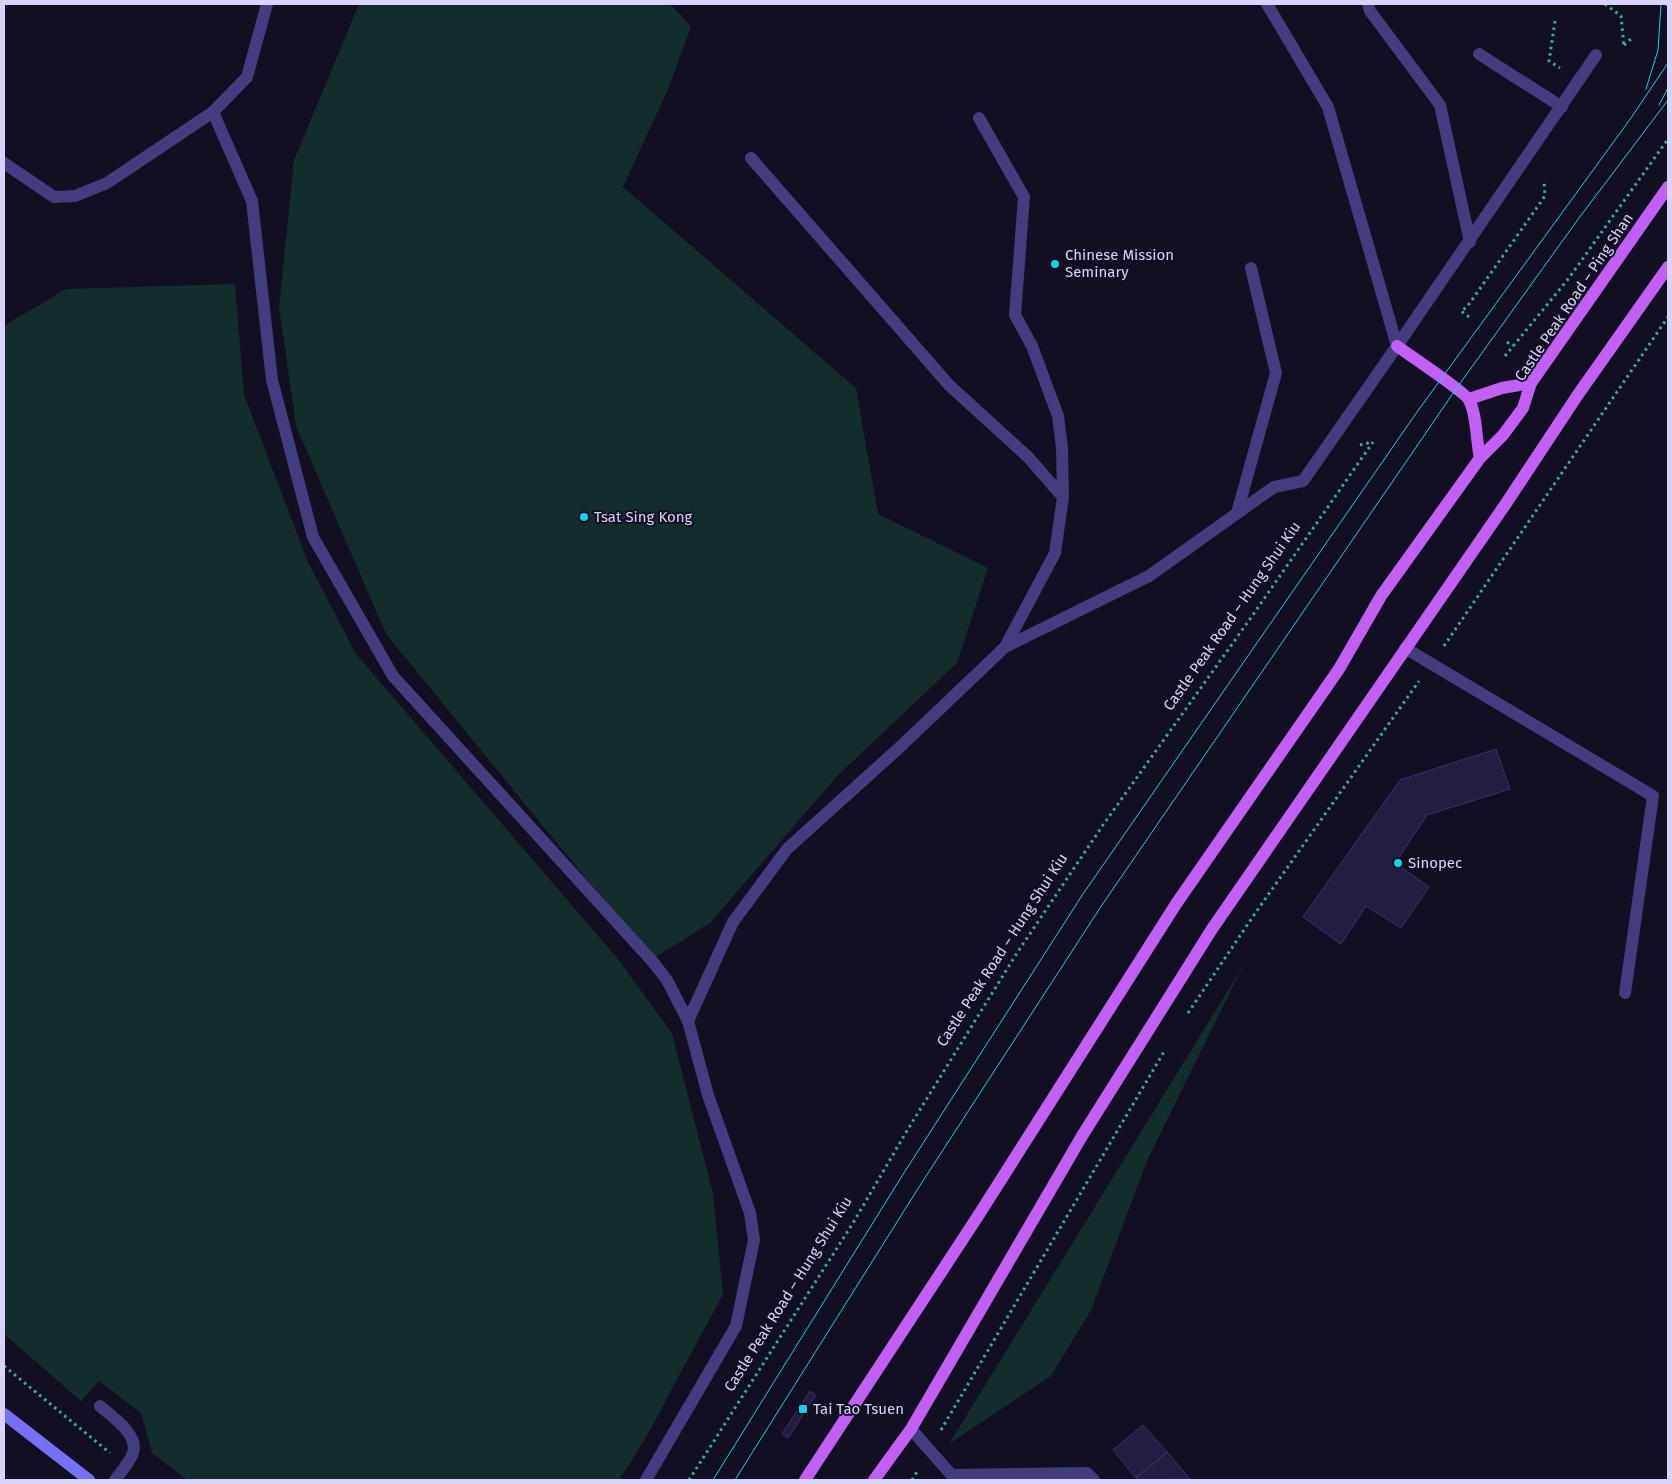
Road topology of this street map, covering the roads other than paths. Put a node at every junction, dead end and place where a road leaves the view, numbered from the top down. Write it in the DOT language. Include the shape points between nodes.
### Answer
graph roads {
  1 [pos="267,4"];
  2 [pos="1267,4"];
  3 [pos="1368,4"];
  4 [pos="1480,54"];
  5 [pos="1596,55"];
  6 [pos="1562,108"];
  7 [pos="213,112"];
  8 [pos="979,118"];
  9 [pos="751,158"];
  10 [pos="4,163"];
  11 [pos="1668,187"];
  12 [pos="1470,242"];
  13 [pos="1668,267"];
  14 [pos="1251,268"];
  15 [pos="1398,346"];
  16 [pos="1531,383"];
  17 [pos="1469,399"];
  18 [pos="1480,458"];
  19 [pos="1063,497"];
  20 [pos="1238,513"];
  21 [pos="1005,647"];
  22 [pos="1405,648"];
  23 [pos="1626,993"];
  24 [pos="688,1021"];
  25 [pos="100,1406"];
  26 [pos="4,1414"];
  27 [pos="911,1430"];
  28 [pos="953,1478"];
  29 [pos="89,1480"];
  30 [pos="115,1480"];
  31 [pos="646,1480"];
  32 [pos="804,1480"];
  33 [pos="874,1480"];
  34 [pos="1094,1480"];
  1 -- 7 [label="street" via="247,77"];
  2 -- 15 [label="street" via="1328,107"];
  3 -- 12 [label="street" via="1440,105"];
  4 -- 6 [label="street"];
  5 -- 6 [label="street"];
  6 -- 12 [label="street"];
  7 -- 10 [label="street" via="107,183 75,196 54,198"];
  7 -- 24 [label="street" via="252,200 272,380 313,537 393,676 652,960 667,980"];
  8 -- 19 [label="street" via="1024,197 1015,315 1032,346 1058,416"];
  9 -- 19 [label="street" via="949,385 1028,457"];
  11 -- 16 [label="main road, Castle Peak Road – Ping Shan"];
  12 -- 15 [label="street"];
  13 -- 22 [label="main road"];
  14 -- 20 [label="street" via="1276,373"];
  15 -- 17 [label="main road"];
  15 -- 20 [label="street" via="1303,481 1274,487"];
  16 -- 17 [label="main road"];
  16 -- 18 [label="main road, Castle Peak Road – Ping Shan" via="1523,408"];
  17 -- 18 [label="main road" via="1476,422"];
  18 -- 32 [label="main road, Castle Peak Road – Ping Shan" via="1381,596 1339,669 1176,904 978,1216"];
  19 -- 21 [label="street" via="1055,553"];
  20 -- 21 [label="street" via="1150,576"];
  21 -- 24 [label="street" via="787,849 733,922"];
  22 -- 23 [label="street" via="1653,796"];
  22 -- 27 [label="main road" via="1160,1010 1082,1136"];
  24 -- 31 [label="street" via="708,1096 750,1213 754,1240 736,1326"];
  25 -- 30 [label="street" via="123,1426 132,1441 133,1452"];
  26 -- 29 [label="main road"];
  27 -- 28 [label="street"];
  27 -- 33 [label="main road"];
  28 -- 34 [label="street" via="1087,1473"];
}
